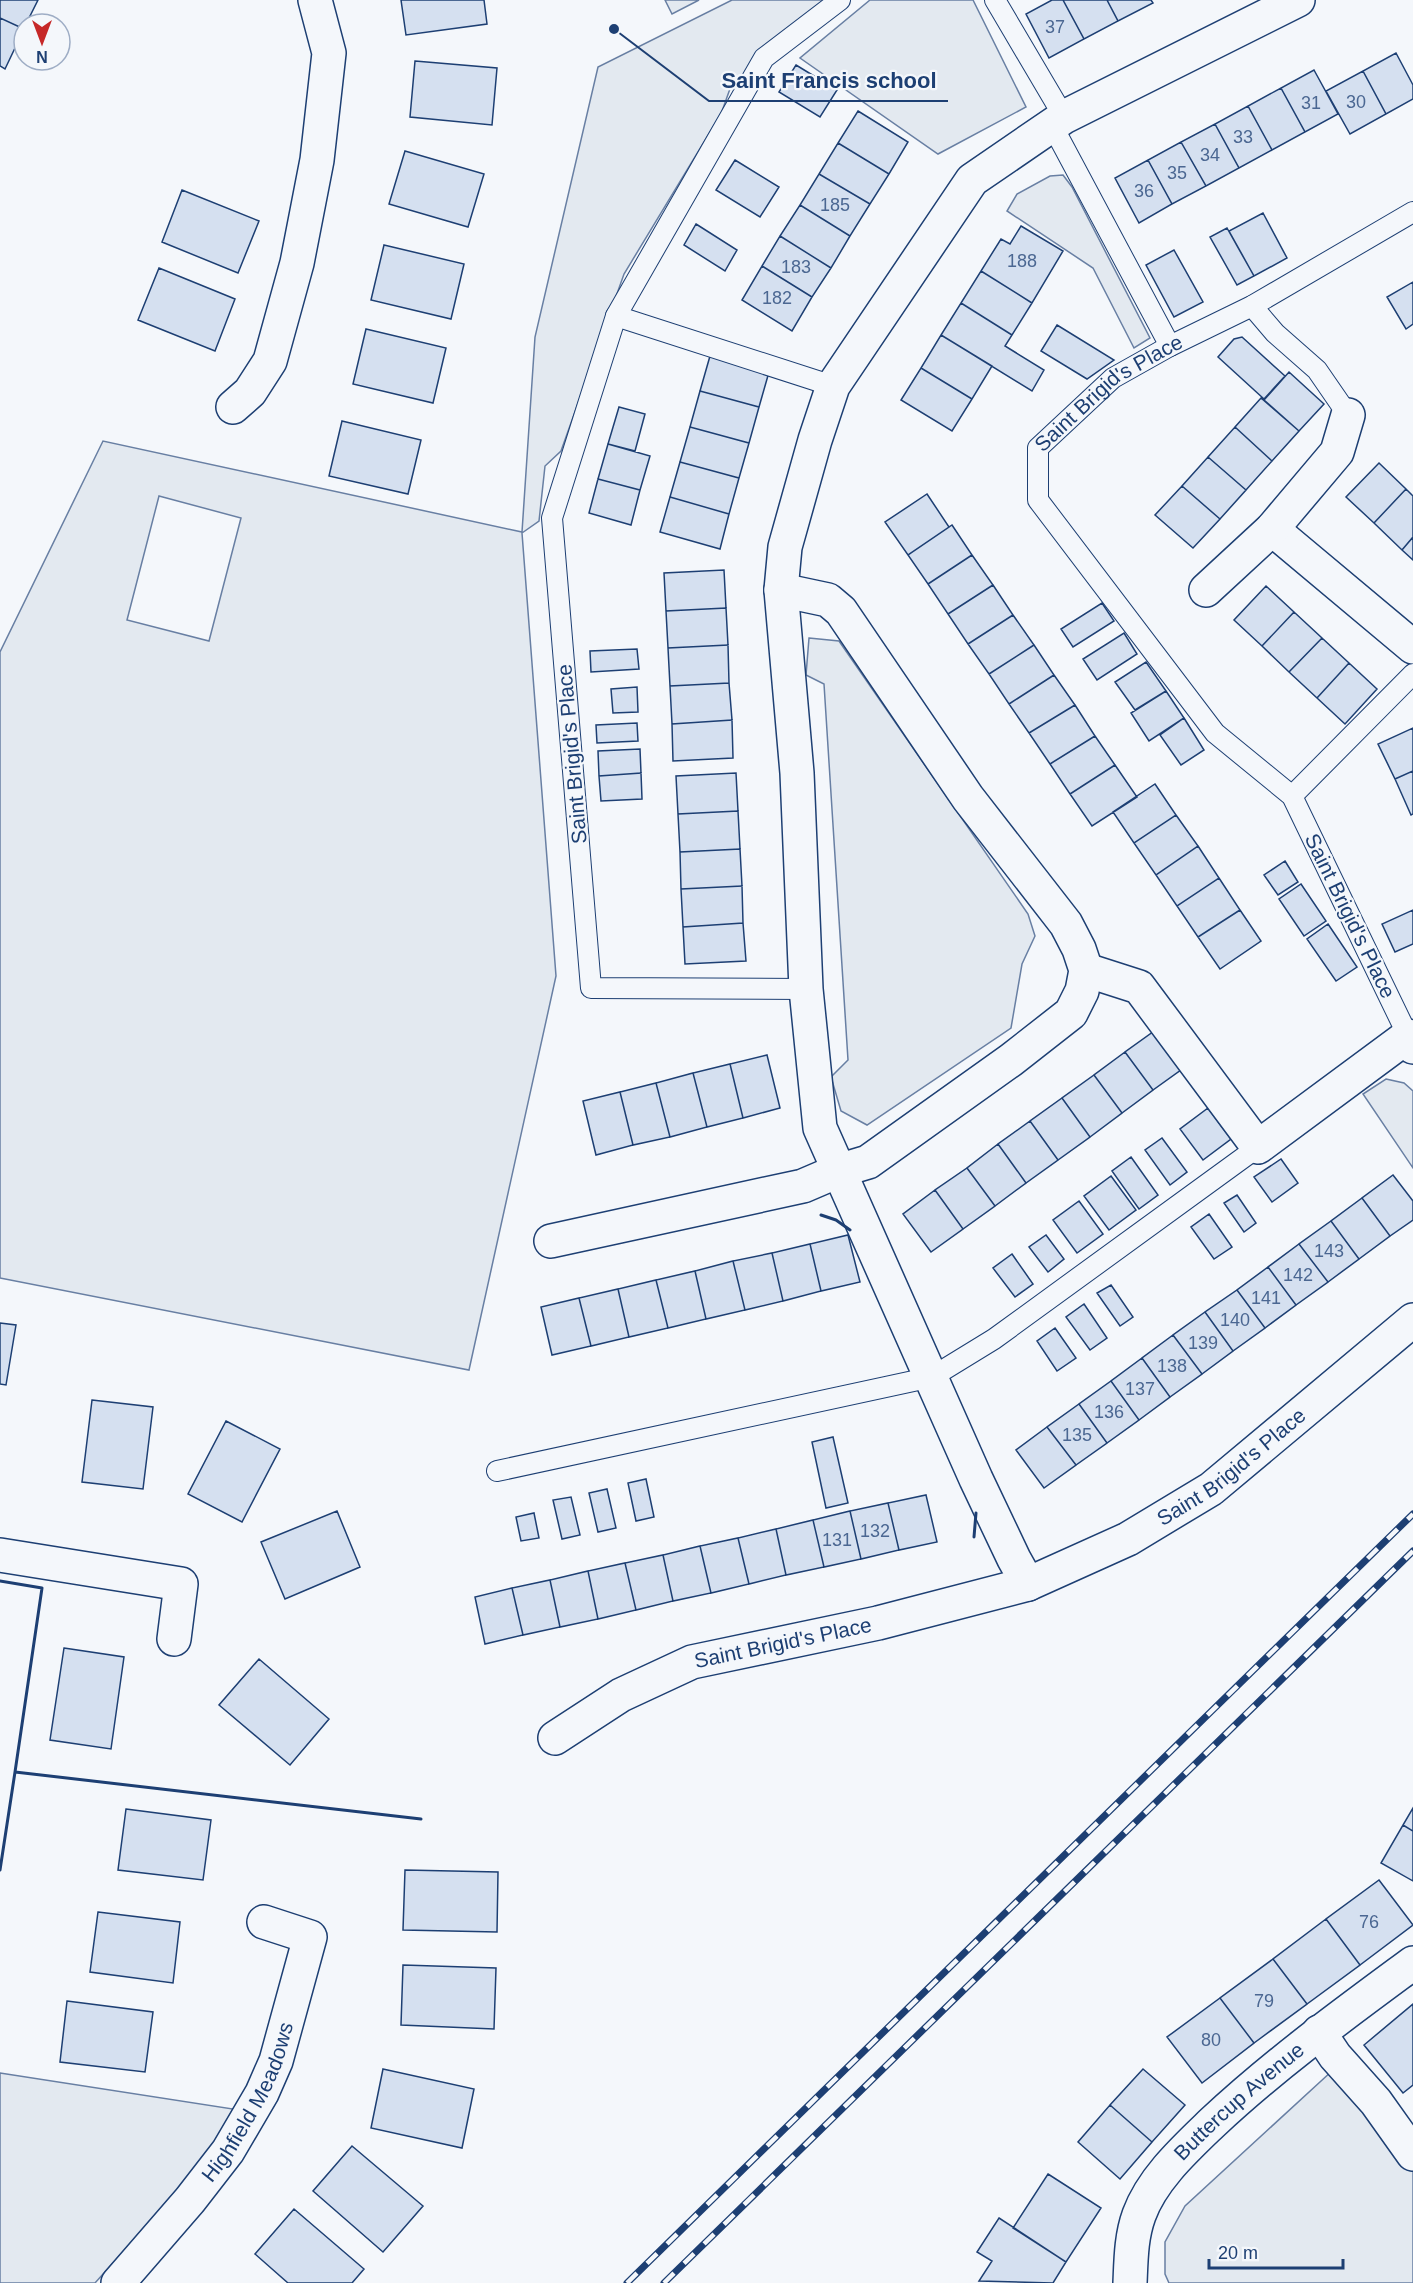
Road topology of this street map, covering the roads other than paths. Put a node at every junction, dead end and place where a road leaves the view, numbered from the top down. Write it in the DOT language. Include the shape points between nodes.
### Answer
graph roads {
  1 [pos="315,0"];
  2 [pos="840,0"];
  3 [pos="994,0"];
  4 [pos="1298,0"];
  5 [pos="1058,121"];
  6 [pos="1413,212"];
  7 [pos="1252,306"];
  8 [pos="616,316"];
  9 [pos="1170,346"];
  10 [pos="833,386"];
  11 [pos="233,407"];
  12 [pos="1348,415"];
  13 [pos="1272,530"];
  14 [pos="781,590"];
  15 [pos="1206,590"];
  16 [pos="1413,647"];
  17 [pos="1413,674"];
  18 [pos="1292,796"];
  19 [pos="1086,970"];
  20 [pos="806,989"];
  21 [pos="1410,1041"];
  22 [pos="1258,1147"];
  23 [pos="838,1171"];
  24 [pos="551,1241"];
  25 [pos="1413,1320"];
  26 [pos="932,1377"];
  27 [pos="497,1471"];
  28 [pos="0,1555"];
  29 [pos="1029,1584"];
  30 [pos="174,1640"];
  31 [pos="555,1738"];
  32 [pos="264,1922"];
  33 [pos="1413,1964"];
  34 [pos="1319,2031"];
  35 [pos="1413,2154"];
  36 [pos="118,2283"];
  37 [pos="1130,2283"];
  1 -- 11 [label="street" via="328,52 317,160 297,263 270,361 250,392"];
  2 -- 8 [label="lane, Saint Brigid's Place" via="764,58"];
  3 -- 5 [label="lane"];
  4 -- 5 [label="street"];
  5 -- 9 [label="lane"];
  5 -- 10 [label="street" via="972,180"];
  6 -- 7 [label="lane, Saint Brigid's Place"];
  7 -- 9 [label="lane, Saint Brigid's Place"];
  7 -- 12 [label="lane" via="1275,333 1317,370"];
  8 -- 10 [label="lane"];
  8 -- 20 [label="lane, Saint Brigid's Place" via="552,518 591,988"];
  9 -- 18 [label="lane, Saint Brigid's Place" via="1113,378 1038,448 1038,500 1215,733"];
  10 -- 14 [label="street" via="785,547"];
  12 -- 13 [label="street" via="1337,452"];
  13 -- 15 [label="street"];
  13 -- 16 [label="street"];
  14 -- 19 [label="street" via="828,600 841,611 968,798 1066,924"];
  14 -- 20 [label="street" via="797,773"];
  17 -- 18 [label="lane"];
  18 -- 21 [label="lane, Saint Brigid's Place"];
  19 -- 22 [label="street" via="1139,987"];
  19 -- 23 [label="street" via="1082,991 1071,1013 868,1162"];
  20 -- 23 [label="street" via="820,1128"];
  21 -- 22 [label="street, Saint Brigid's Place"];
  22 -- 26 [label="lane" via="994,1339"];
  23 -- 24 [label="street" via="802,1186"];
  23 -- 26 [label="street"];
  25 -- 29 [label="street, Saint Brigid's Place" via="1210,1489 1128,1539"];
  26 -- 27 [label="lane"];
  26 -- 29 [label="street" via="981,1490"];
  28 -- 30 [label="street" via="181,1584"];
  29 -- 31 [label="street, Saint Brigid's Place" via="878,1623 692,1662 621,1695"];
  32 -- 36 [label="street, Highfield Meadows" via="310,1937 276,2061 228,2151"];
  33 -- 34 [label="street, Buttercup Avenue"];
  34 -- 35 [label="street"];
  34 -- 37 [label="street, Buttercup Avenue" via="1234,2102 1162,2175 1139,2214 1132,2244"];
}
